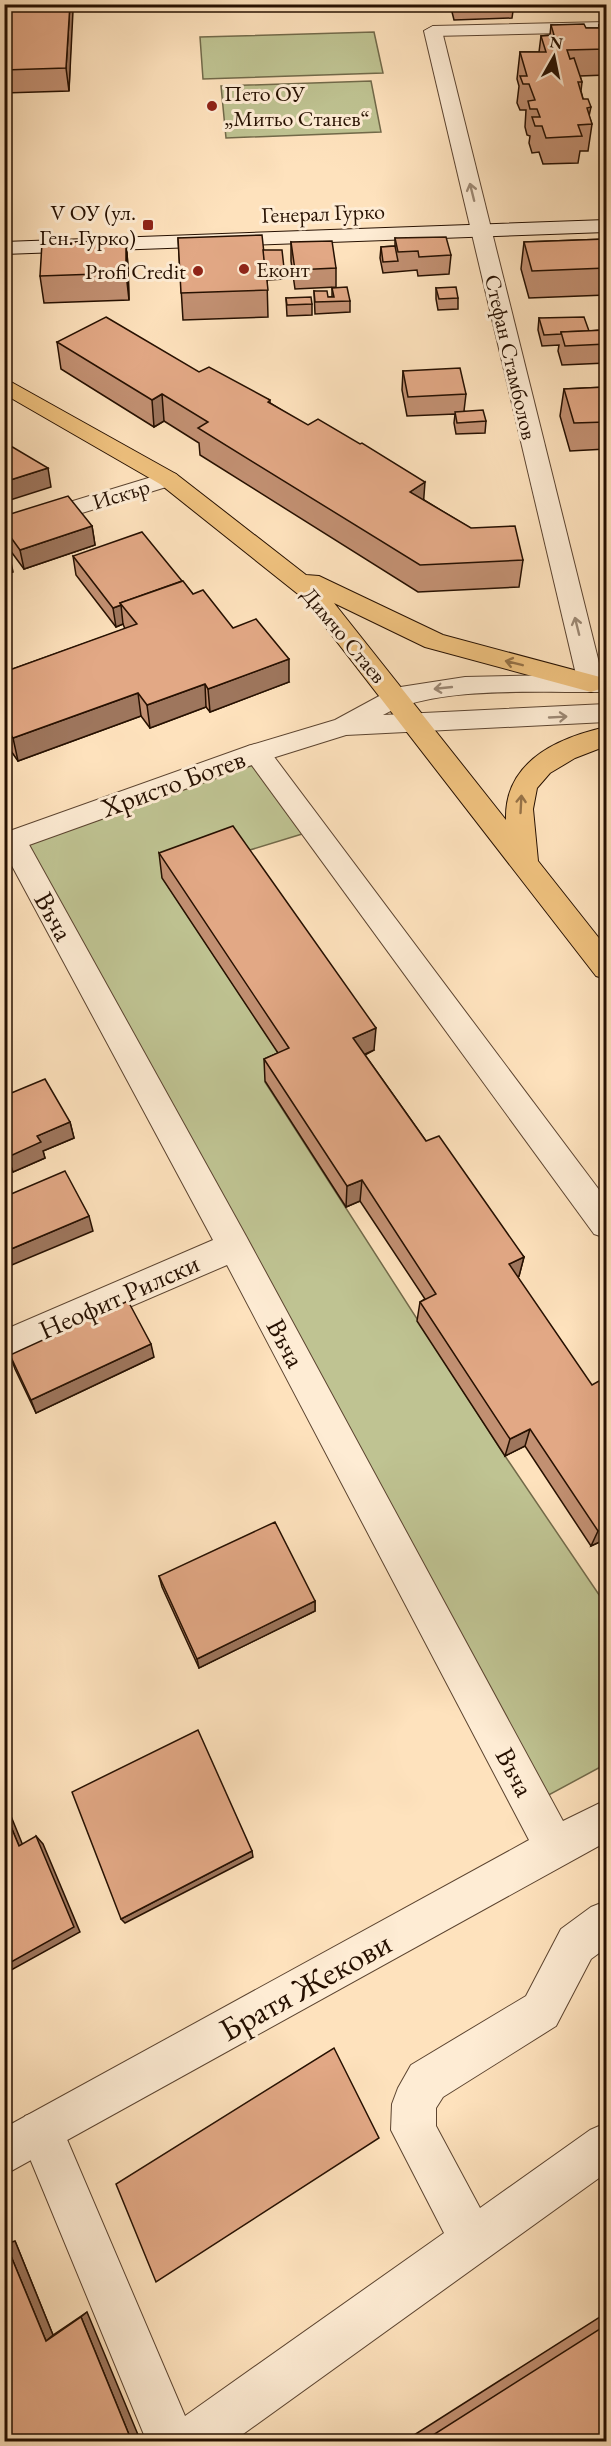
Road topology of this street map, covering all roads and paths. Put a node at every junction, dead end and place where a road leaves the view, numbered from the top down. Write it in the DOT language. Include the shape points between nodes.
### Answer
graph roads {
  1 [pos="606,27"];
  2 [pos="606,226"];
  3 [pos="481,231"];
  4 [pos="4,248"];
  5 [pos="4,384"];
  6 [pos="168,479"];
  7 [pos="4,530"];
  8 [pos="287,571"];
  9 [pos="599,683"];
  10 [pos="394,697"];
  11 [pos="606,714"];
  12 [pos="415,723"];
  13 [pos="344,726"];
  14 [pos="606,736"];
  15 [pos="257,753"];
  16 [pos="9,842"];
  17 [pos="524,862"];
  18 [pos="606,968"];
  19 [pos="606,1224"];
  20 [pos="234,1246"];
  21 [pos="4,1346"];
  22 [pos="606,1820"];
  23 [pos="555,1848"];
  24 [pos="606,1922"];
  25 [pos="23,2143"];
  26 [pos="606,2146"];
  27 [pos="473,2241"];
  28 [pos="172,2442"];
  29 [pos="190,2442"];
  3 -- 1 [label="street, Стефан Стамболов, one-way" via="433,32"];
  2 -- 3 [label="street, Генерал Гурко"];
  3 -- 4 [label="street, Генерал Гурко"];
  9 -- 3 [label="street, Стефан Стамболов, one-way"];
  5 -- 6 [label="main road, Димчо Стаев"];
  6 -- 7 [label="street, Искър"];
  6 -- 8 [label="main road, Димчо Стаев"];
  9 -- 8 [label="main road, one-way" via="434,640"];
  8 -- 10 [label="main road, Димчо Стаев" via="337,621"];
  9 -- 10 [label="street, Христо Ботев, one-way" via="465,686"];
  10 -- 12 [label="main road, Димчо Стаев"];
  10 -- 13 [label="street, Христо Ботев"];
  12 -- 11 [label="street, Христо Ботев, one-way"];
  12 -- 13 [label="street, Христо Ботев"];
  12 -- 17 [label="main road, Димчо Стаев"];
  13 -- 15 [label="street, Христо Ботев"];
  17 -- 14 [label="main road, one-way" via="520,804 527,781 546,762"];
  15 -- 16 [label="street, Христо Ботев"];
  15 -- 19 [label="street"];
  16 -- 20 [label="street, Въча"];
  17 -- 18 [label="main road, Димчо Стаев"];
  20 -- 21 [label="street, Неофит Рилски"];
  20 -- 23 [label="street, Въча"];
  22 -- 23 [label="street, Братя Жекови"];
  23 -- 25 [label="street, Братя Жекови"];
  24 -- 27 [label="street" via="576,1944 542,2011 427,2081 414,2104 413,2130"];
  25 -- 28 [label="street"];
  26 -- 27 [label="street"];
  27 -- 29 [label="street"];
}
